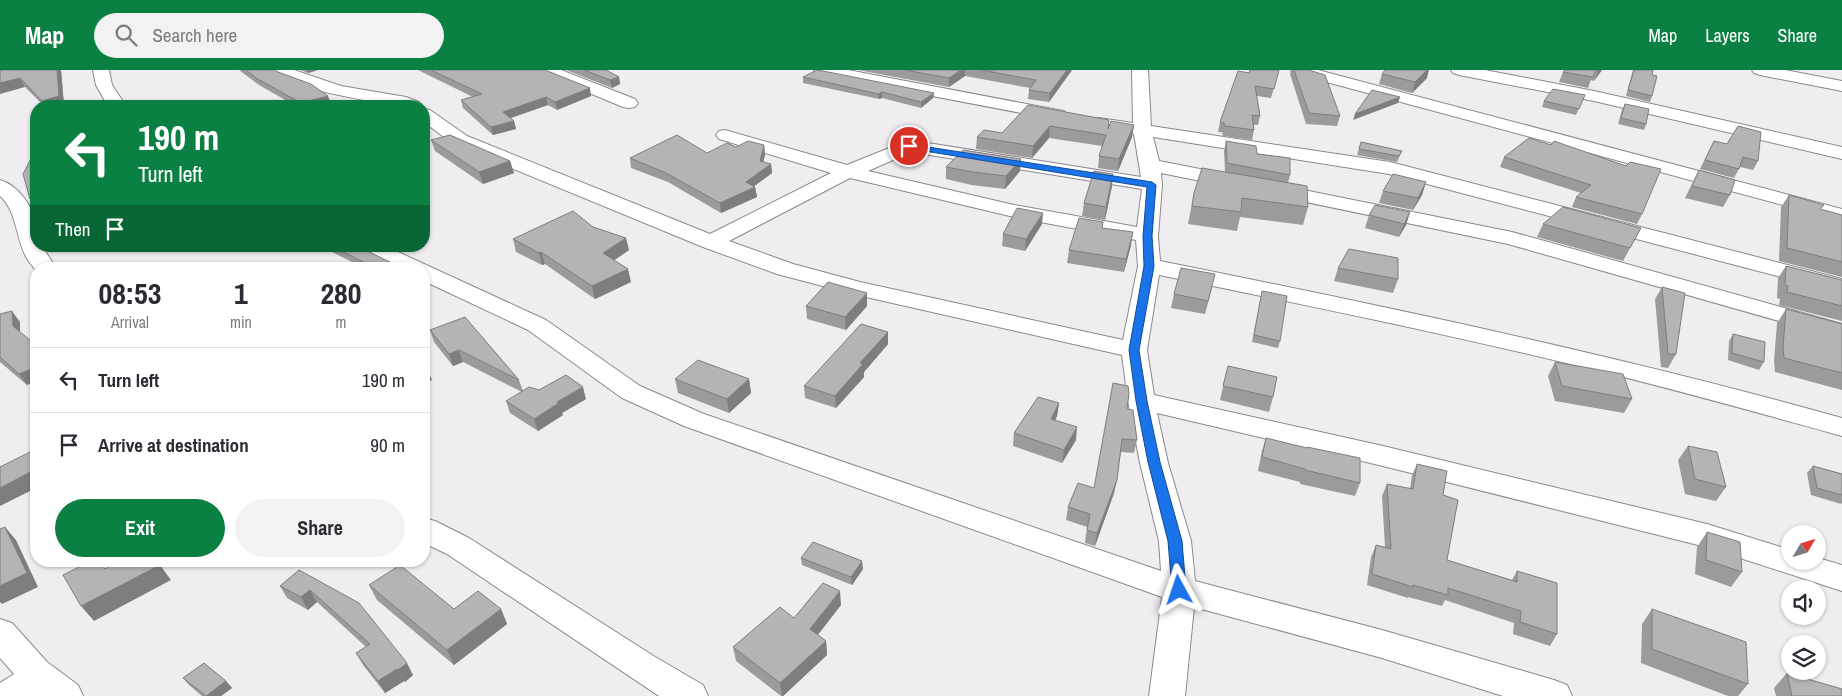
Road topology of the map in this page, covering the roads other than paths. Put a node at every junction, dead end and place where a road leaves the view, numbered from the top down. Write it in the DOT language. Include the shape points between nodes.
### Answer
graph roads {
  1 [pos="101,70"];
  2 [pos="280,70"];
  3 [pos="547,70"];
  4 [pos="822,70"];
  5 [pos="1140,70"];
  6 [pos="1298,70"];
  7 [pos="1459,70"];
  8 [pos="1760,70"];
  9 [pos="1842,86"];
  10 [pos="114,100"];
  11 [pos="395,100"];
  12 [pos="629,103"];
  13 [pos="430,118"];
  14 [pos="1142,131"];
  15 [pos="724,135"];
  16 [pos="1842,153"];
  17 [pos="848,172"];
  18 [pos="1151,175"];
  19 [pos="0,186"];
  20 [pos="1842,215"];
  21 [pos="1147,236"];
  22 [pos="30,239"];
  23 [pos="712,242"];
  24 [pos="380,252"];
  25 [pos="401,262"];
  26 [pos="1149,266"];
  27 [pos="430,275"];
  28 [pos="1842,286"];
  29 [pos="1842,332"];
  30 [pos="1134,350"];
  31 [pos="1141,401"];
  32 [pos="1842,426"];
  33 [pos="430,532"];
  34 [pos="1842,578"];
  35 [pos="1179,590"];
  36 [pos="0,633"];
  37 [pos="52,686"];
  38 [pos="9,696"];
  39 [pos="690,696"];
  40 [pos="1167,696"];
  41 [pos="1554,696"];
  1 -- 10 [label="street" via="104,85"];
  2 -- 11 [label="street" via="316,85"];
  3 -- 12 [label="street"];
  4 -- 14 [label="street"];
  5 -- 14 [label="street"];
  6 -- 20 [label="street"];
  7 -- 16 [label="street" via="1594,96"];
  8 -- 9 [label="street"];
  13 -- 23 [label="street" via="460,140"];
  14 -- 18 [label="street"];
  14 -- 28 [label="street" via="1390,168"];
  15 -- 17 [label="street"];
  17 -- 18 [label="street" via="909,146"];
  17 -- 21 [label="street" via="1014,211"];
  17 -- 23 [label="street"];
  18 -- 21 [label="street"];
  18 -- 29 [label="street" via="1512,238"];
  19 -- 22 [label="street" via="14,198"];
  21 -- 26 [label="street"];
  23 -- 30 [label="street" via="785,269 857,288"];
  24 -- 25 [label="street"];
  26 -- 30 [label="street"];
  26 -- 32 [label="street" via="1376,312 1550,352"];
  27 -- 35 [label="street" via="537,325 632,392 694,420"];
  30 -- 31 [label="street"];
  31 -- 34 [label="street" via="1383,456 1707,536"];
  31 -- 35 [label="street" via="1175,541"];
  33 -- 39 [label="street" via="458,546"];
  35 -- 40 [label="street"];
  35 -- 41 [label="street" via="1382,644"];
  36 -- 37 [label="street"];
  37 -- 38 [label="street"];
}
